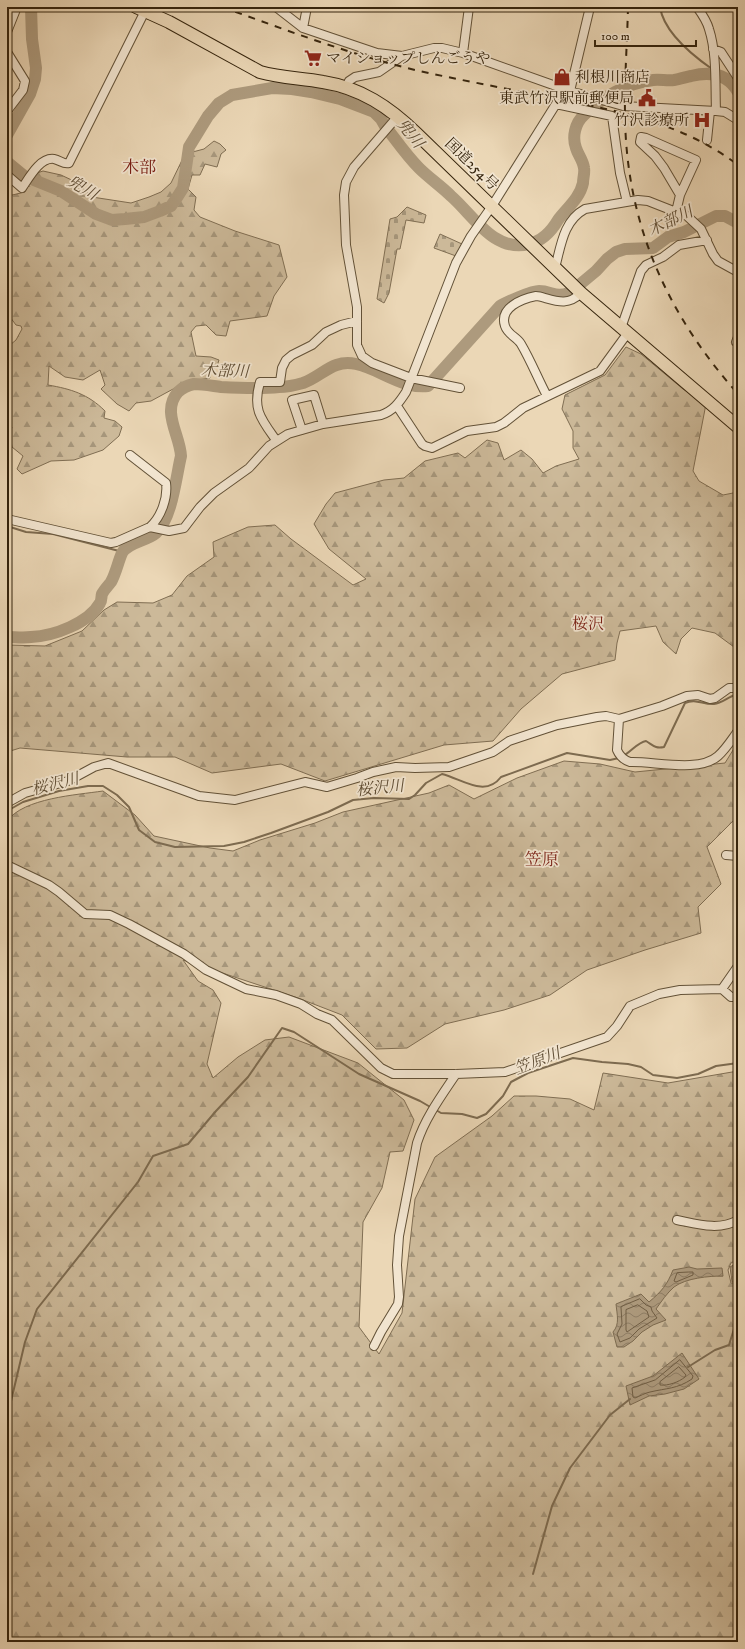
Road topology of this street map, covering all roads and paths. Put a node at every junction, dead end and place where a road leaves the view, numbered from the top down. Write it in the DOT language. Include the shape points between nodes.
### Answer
graph roads {
  1 [pos="17,7"];
  2 [pos="276,7"];
  3 [pos="306,7"];
  4 [pos="469,7"];
  5 [pos="590,7"];
  6 [pos="697,7"];
  7 [pos="140,9"];
  8 [pos="303,28"];
  9 [pos="7,32"];
  10 [pos="713,49"];
  11 [pos="7,52"];
  12 [pos="463,53"];
  13 [pos="402,56"];
  14 [pos="738,78"];
  15 [pos="346,87"];
  16 [pos="566,90"];
  17 [pos="556,104"];
  18 [pos="7,111"];
  19 [pos="713,111"];
  20 [pos="398,116"];
  21 [pos="738,120"];
  22 [pos="707,140"];
  23 [pos="7,175"];
  24 [pos="680,195"];
  25 [pos="627,202"];
  26 [pos="492,206"];
  27 [pos="676,212"];
  28 [pos="707,240"];
  29 [pos="555,268"];
  30 [pos="738,272"];
  31 [pos="581,293"];
  32 [pos="357,321"];
  33 [pos="624,331"];
  34 [pos="738,337"];
  35 [pos="738,343"];
  36 [pos="411,378"];
  37 [pos="460,388"];
  38 [pos="547,396"];
  39 [pos="397,406"];
  40 [pos="323,424"];
  41 [pos="738,427"];
  42 [pos="302,430"];
  43 [pos="276,440"];
  44 [pos="130,455"];
  45 [pos="7,519"];
  46 [pos="150,527"];
  47 [pos="738,688"];
  48 [pos="619,719"];
  49 [pos="738,731"];
  50 [pos="7,803"];
  51 [pos="726,855"];
  52 [pos="738,856"];
  53 [pos="7,865"];
  54 [pos="738,966"];
  55 [pos="722,989"];
  56 [pos="738,997"];
  57 [pos="456,1074"];
  58 [pos="677,1220"];
  59 [pos="738,1220"];
  60 [pos="374,1346"];
  1 -- 9 [label="street"];
  2 -- 8 [label="street"];
  3 -- 8 [label="street"];
  4 -- 12 [label="street"];
  5 -- 16 [label="street"];
  6 -- 10 [label="street" via="709,28"];
  7 -- 15 [label="highway, 国道254号" via="260,72"];
  7 -- 23 [label="street" via="69,163 53,159 46,161 33,171 22,188"];
  8 -- 13 [label="street" via="377,53"];
  10 -- 14 [label="street" via="721,52"];
  10 -- 19 [label="street"];
  11 -- 18 [label="street" via="25,81 23,90"];
  12 -- 13 [label="street" via="434,48"];
  12 -- 16 [label="street"];
  13 -- 15 [label="street" via="379,72 355,77"];
  15 -- 20 [label="highway, 国道254号" via="379,102"];
  16 -- 17 [label="street"];
  16 -- 19 [label="street" via="634,107"];
  17 -- 25 [label="street" via="612,116"];
  17 -- 26 [label="street"];
  19 -- 21 [label="street" via="725,112"];
  19 -- 22 [label="street"];
  20 -- 26 [label="highway, 国道254号"];
  20 -- 32 [label="street" via="354,167 346,182 346,245 355,293"];
  24 -- 24 [label="street" via="696,160 640,137 640,142 659,162"];
  24 -- 27 [label="street"];
  25 -- 27 [label="street" via="648,201"];
  25 -- 29 [label="street" via="585,209 577,213 567,225"];
  26 -- 29 [label="highway, 国道254号"];
  26 -- 36 [label="street" via="456,263"];
  27 -- 28 [label="street" via="695,222"];
  28 -- 30 [label="street" via="718,261"];
  28 -- 33 [label="street" via="679,244 646,265 641,271"];
  29 -- 31 [label="highway, 国道254号"];
  31 -- 33 [label="highway, 国道254号"];
  31 -- 38 [label="street" via="567,302 537,296 510,307 504,318 507,330 520,342"];
  32 -- 36 [label="street" via="357,345 362,356 372,363"];
  32 -- 43 [label="street" via="326,332 312,345 292,355 282,368 280,382 260,382 256,396 257,408"];
  33 -- 38 [label="street" via="600,371"];
  33 -- 41 [label="highway, 国道254号"];
  34 -- 35 [label="street"];
  36 -- 37 [label="street"];
  36 -- 39 [label="street"];
  38 -- 39 [label="street" via="523,408 496,427 467,432 432,448 422,444"];
  39 -- 40 [label="street" via="381,415"];
  40 -- 42 [label="street"];
  40 -- 42 [label="street" via="314,395 292,400"];
  42 -- 43 [label="street"];
  43 -- 46 [label="street" via="249,468 200,507 184,528 169,531"];
  44 -- 46 [label="street" via="166,483 162,508"];
  45 -- 46 [label="street" via="111,543"];
  47 -- 48 [label="street" via="729,688 715,698 687,696"];
  48 -- 49 [label="street" via="617,750 630,762 682,765 704,762 719,755"];
  48 -- 50 [label="street" via="597,717 557,725 509,741 493,752 449,767 396,767 327,787 305,782 235,800 199,796 108,763 94,767 68,781 25,793"];
  51 -- 52 [label="street"];
  53 -- 57 [label="street" via="49,885 85,914 110,915 184,954 206,970 226,980 246,989 276,995 301,1004 332,1020 381,1068 393,1074"];
  54 -- 55 [label="street"];
  55 -- 56 [label="street" via="731,997"];
  55 -- 57 [label="street" via="680,990 659,994 630,1006 607,1037 505,1072"];
  57 -- 60 [label="street" via="440,1098 417,1143 399,1236 398,1304"];
  58 -- 59 [label="street" via="705,1226 722,1225"];
}
